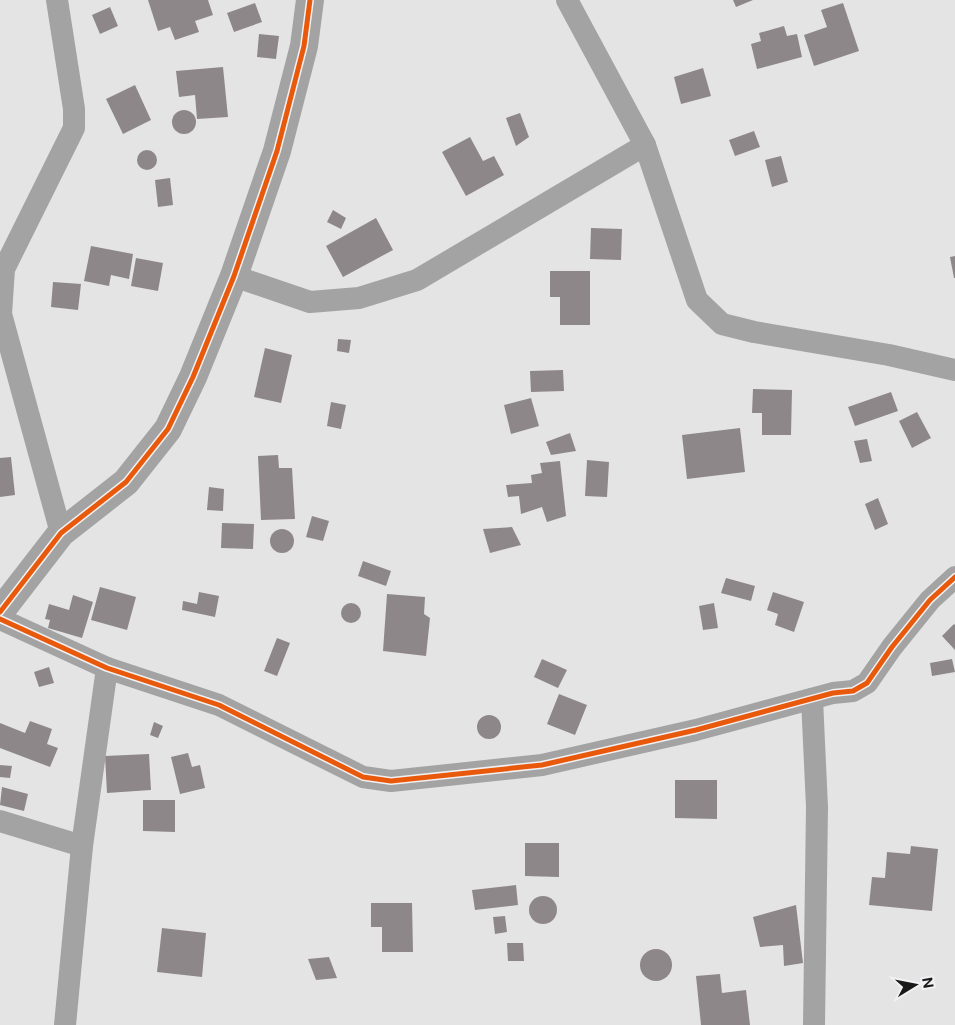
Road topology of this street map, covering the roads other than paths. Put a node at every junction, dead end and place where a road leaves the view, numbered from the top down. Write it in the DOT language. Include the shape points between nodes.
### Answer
graph roads {
  1 [pos="57,0"];
  2 [pos="310,0"];
  3 [pos="567,0"];
  4 [pos="645,145"];
  5 [pos="234,276"];
  6 [pos="955,370"];
  7 [pos="61,533"];
  8 [pos="955,577"];
  9 [pos="0,612"];
  10 [pos="0,620"];
  11 [pos="107,668"];
  12 [pos="812,699"];
  13 [pos="0,820"];
  14 [pos="82,846"];
  15 [pos="65,1025"];
  16 [pos="814,1025"];
  1 -- 7 [label="street" via="74,109 74,128 4,269 1,314"];
  2 -- 5 [label="street" via="304,46 277,151"];
  3 -- 4 [label="street"];
  4 -- 5 [label="street" via="417,280 359,298 310,302"];
  4 -- 6 [label="street" via="697,300 722,324"];
  5 -- 7 [label="street" via="168,429 126,482"];
  7 -- 9 [label="street"];
  8 -- 12 [label="street" via="930,600 867,683 853,691"];
  10 -- 11 [label="street"];
  11 -- 12 [label="street" via="219,705 362,777 391,781 542,765 696,730"];
  11 -- 14 [label="street"];
  12 -- 16 [label="street" via="817,807"];
  13 -- 14 [label="street"];
  14 -- 15 [label="street"];
}
